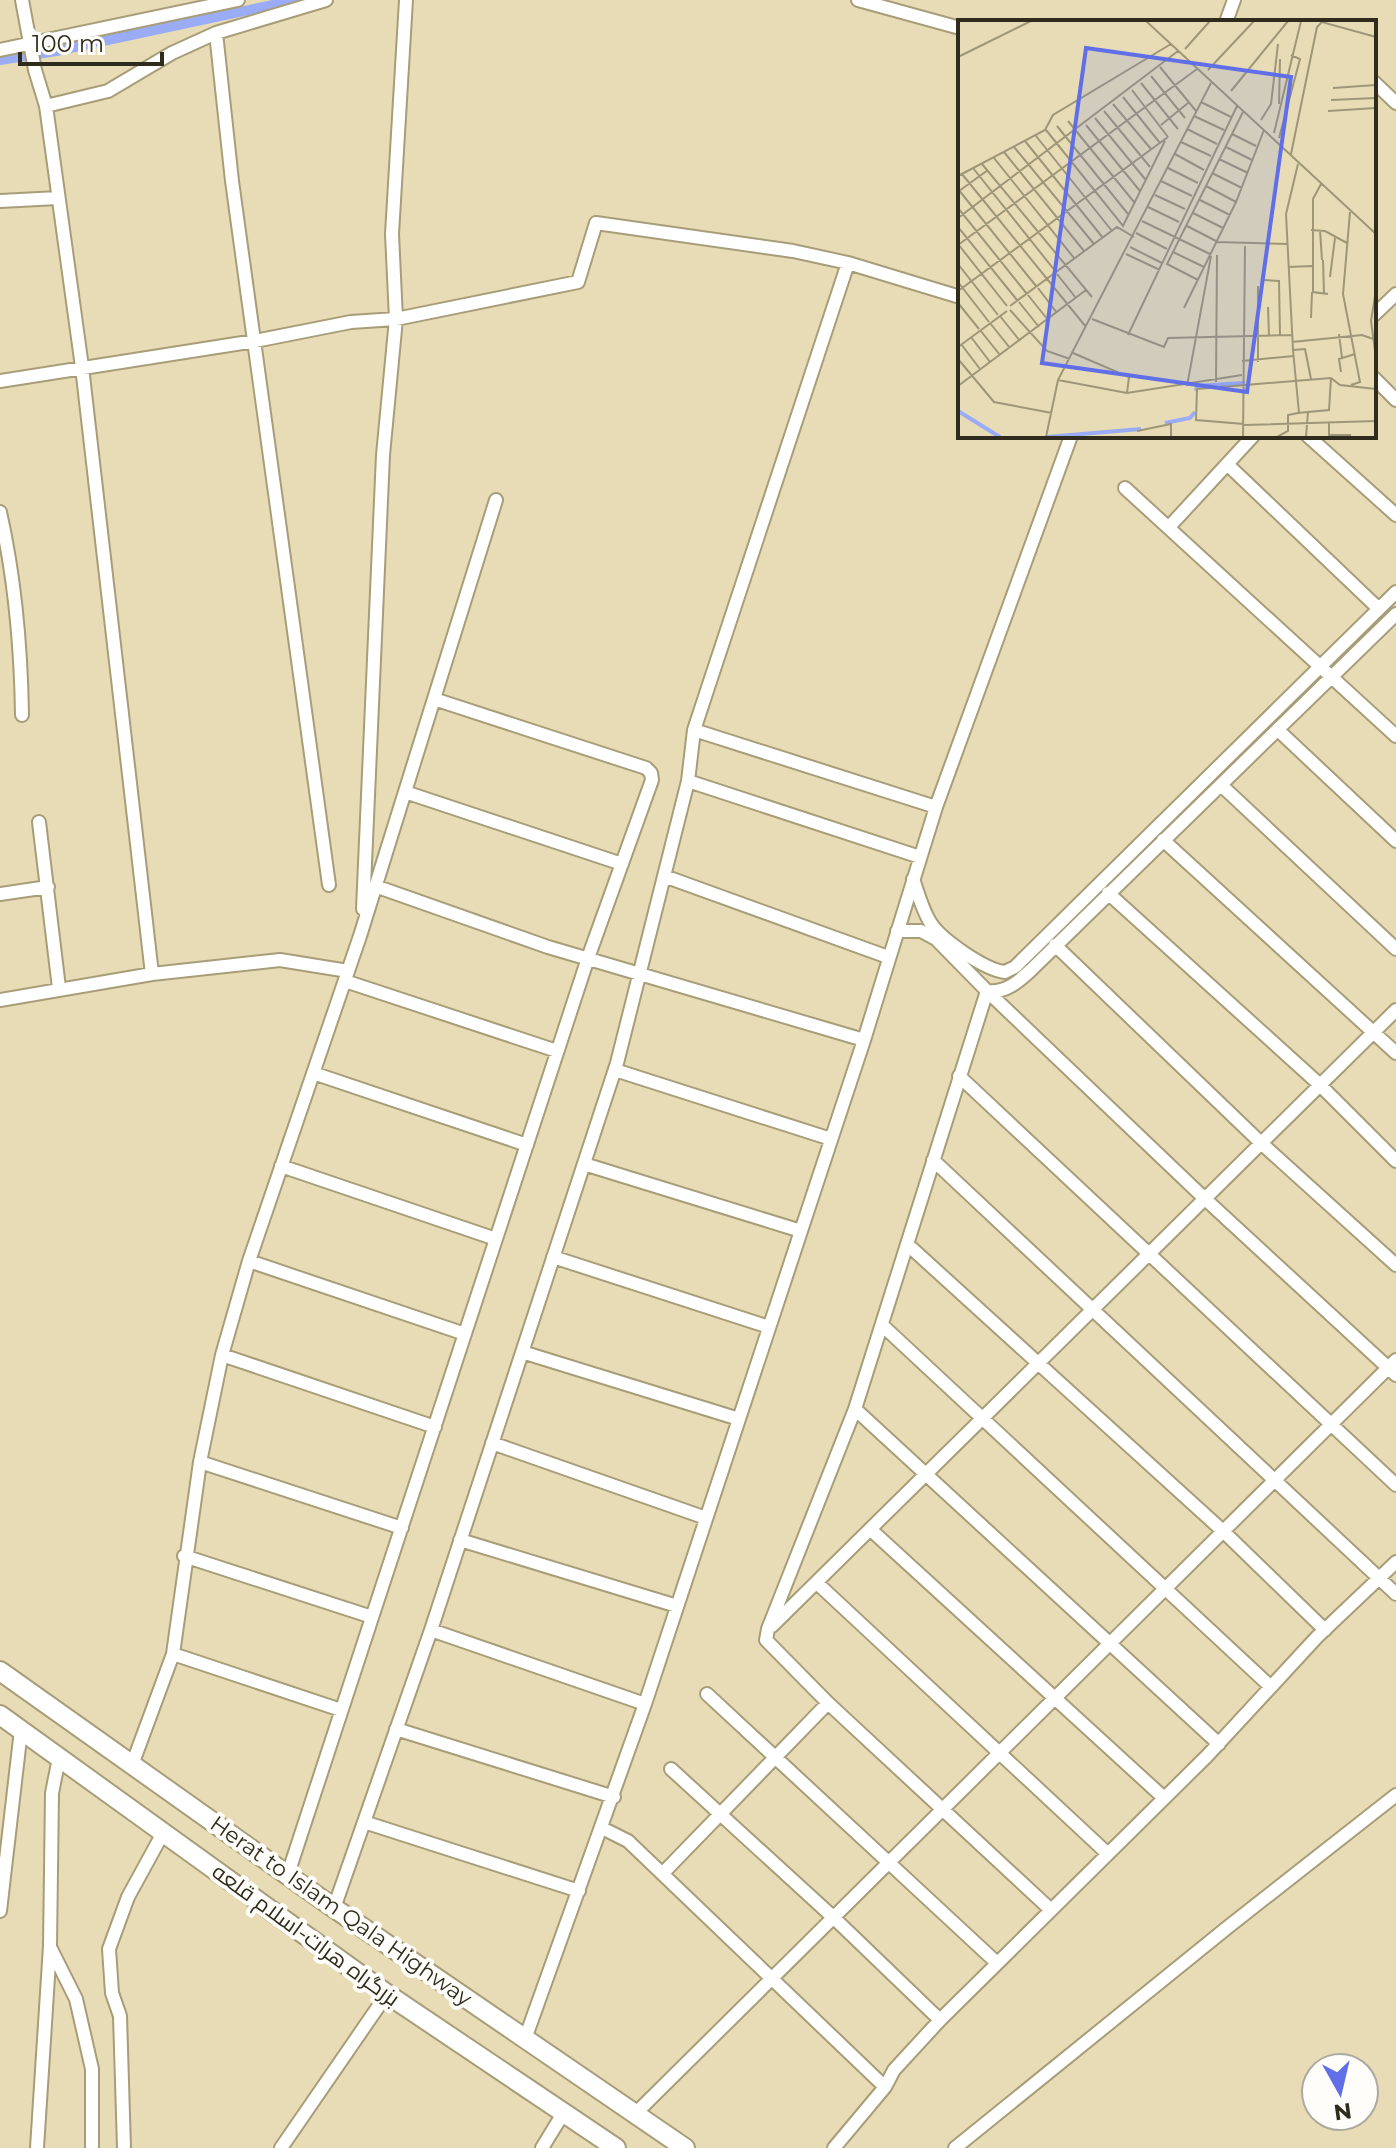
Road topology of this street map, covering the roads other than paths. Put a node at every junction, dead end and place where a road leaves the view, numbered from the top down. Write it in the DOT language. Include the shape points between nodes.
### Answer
graph roads {
  1 [pos="22,0"];
  2 [pos="238,0"];
  3 [pos="326,0"];
  4 [pos="406,0"];
  5 [pos="858,0"];
  6 [pos="1234,0"];
  7 [pos="1227,20"];
  8 [pos="958,27"];
  9 [pos="216,33"];
  10 [pos="29,45"];
  11 [pos="0,50"];
  12 [pos="1376,84"];
  13 [pos="1396,103"];
  14 [pos="46,106"];
  15 [pos="58,198"];
  16 [pos="0,201"];
  17 [pos="848,263"];
  18 [pos="1396,294"];
  19 [pos="958,296"];
  20 [pos="1376,313"];
  21 [pos="396,319"];
  22 [pos="255,341"];
  23 [pos="82,367"];
  24 [pos="1376,380"];
  25 [pos="0,381"];
  26 [pos="1396,400"];
  27 [pos="1070,438"];
  28 [pos="1251,438"];
  29 [pos="1310,438"];
  30 [pos="1227,464"];
  31 [pos="1125,488"];
  32 [pos="496,500"];
  33 [pos="0,512"];
  34 [pos="1396,515"];
  35 [pos="1169,527"];
  36 [pos="1396,592"];
  37 [pos="1379,609"];
  38 [pos="1393,622"];
  39 [pos="1322,667"];
  40 [pos="1332,678"];
  41 [pos="434,699"];
  42 [pos="22,715"];
  43 [pos="694,730"];
  44 [pos="1279,731"];
  45 [pos="1396,736"];
  46 [pos="688,781"];
  47 [pos="1221,785"];
  48 [pos="405,792"];
  49 [pos="936,807"];
  50 [pos="39,822"];
  51 [pos="1163,840"];
  52 [pos="1396,841"];
  53 [pos="920,857"];
  54 [pos="622,864"];
  55 [pos="664,876"];
  56 [pos="913,879"];
  57 [pos="329,885"];
  58 [pos="375,886"];
  59 [pos="48,887"];
  60 [pos="1108,893"];
  61 [pos="0,894"];
  62 [pos="897,931"];
  63 [pos="360,936"];
  64 [pos="1055,945"];
  65 [pos="1396,949"];
  66 [pos="888,957"];
  67 [pos="588,958"];
  68 [pos="152,974"];
  69 [pos="639,975"];
  70 [pos="347,976"];
  71 [pos="59,988"];
  72 [pos="987,991"];
  73 [pos="0,1000"];
  74 [pos="1396,1010"];
  75 [pos="1373,1032"];
  76 [pos="864,1040"];
  77 [pos="557,1051"];
  78 [pos="1396,1053"];
  79 [pos="615,1070"];
  80 [pos="313,1073"];
  81 [pos="959,1076"];
  82 [pos="1319,1084"];
  83 [pos="831,1139"];
  84 [pos="1260,1142"];
  85 [pos="527,1145"];
  86 [pos="933,1160"];
  87 [pos="1396,1161"];
  88 [pos="584,1164"];
  89 [pos="281,1166"];
  90 [pos="1203,1197"];
  91 [pos="801,1231"];
  92 [pos="496,1239"];
  93 [pos="907,1244"];
  94 [pos="1148,1252"];
  95 [pos="553,1257"];
  96 [pos="249,1261"];
  97 [pos="1396,1265"];
  98 [pos="1093,1307"];
  99 [pos="882,1325"];
  100 [pos="769,1327"];
  101 [pos="465,1334"];
  102 [pos="522,1352"];
  103 [pos="222,1355"];
  104 [pos="1038,1362"];
  105 [pos="1393,1368"];
  106 [pos="855,1409"];
  107 [pos="983,1417"];
  108 [pos="739,1419"];
  109 [pos="1331,1424"];
  110 [pos="435,1427"];
  111 [pos="492,1443"];
  112 [pos="200,1462"];
  113 [pos="926,1474"];
  114 [pos="1275,1481"];
  115 [pos="1396,1485"];
  116 [pos="706,1518"];
  117 [pos="402,1528"];
  118 [pos="870,1529"];
  119 [pos="1224,1532"];
  120 [pos="460,1540"];
  121 [pos="184,1556"];
  122 [pos="1396,1562"];
  123 [pos="1379,1578"];
  124 [pos="817,1583"];
  125 [pos="1167,1588"];
  126 [pos="1396,1594"];
  127 [pos="677,1606"];
  128 [pos="372,1617"];
  129 [pos="768,1629"];
  130 [pos="431,1630"];
  131 [pos="1325,1630"];
  132 [pos="1110,1645"];
  133 [pos="173,1654"];
  134 [pos="0,1671"];
  135 [pos="1271,1687"];
  136 [pos="707,1694"];
  137 [pos="1056,1699"];
  138 [pos="828,1703"];
  139 [pos="645,1704"];
  140 [pos="341,1710"];
  141 [pos="0,1715"];
  142 [pos="396,1729"];
  143 [pos="21,1730"];
  144 [pos="1219,1744"];
  145 [pos="1001,1753"];
  146 [pos="775,1757"];
  147 [pos="59,1758"];
  148 [pos="132,1765"];
  149 [pos="671,1769"];
  150 [pos="1396,1795"];
  151 [pos="614,1797"];
  152 [pos="1164,1798"];
  153 [pos="944,1810"];
  154 [pos="720,1814"];
  155 [pos="364,1822"];
  156 [pos="602,1828"];
  157 [pos="163,1833"];
  158 [pos="1108,1854"];
  159 [pos="889,1864"];
  160 [pos="663,1873"];
  161 [pos="288,1874"];
  162 [pos="579,1891"];
  163 [pos="334,1908"];
  164 [pos="1051,1910"];
  165 [pos="0,1911"];
  166 [pos="834,1918"];
  167 [pos="50,1946"];
  168 [pos="997,1963"];
  169 [pos="773,1978"];
  170 [pos="387,1994"];
  171 [pos="940,2020"];
  172 [pos="525,2039"];
  173 [pos="885,2087"];
  174 [pos="564,2112"];
  175 [pos="635,2114"];
  176 [pos="37,2148"];
  177 [pos="92,2148"];
  178 [pos="124,2148"];
  179 [pos="281,2148"];
  180 [pos="542,2148"];
  181 [pos="616,2148"];
  182 [pos="685,2148"];
  183 [pos="834,2148"];
  184 [pos="955,2148"];
  1 -- 10 [label="street"];
  2 -- 10 [label="street"];
  3 -- 9 [label="street"];
  4 -- 21 [label="street" via="392,234"];
  5 -- 8 [label="street"];
  6 -- 7 [label="street"];
  9 -- 14 [label="street" via="108,91"];
  9 -- 22 [label="street"];
  10 -- 11 [label="street"];
  10 -- 14 [label="street"];
  12 -- 13 [label="street"];
  14 -- 15 [label="street"];
  15 -- 16 [label="street"];
  15 -- 23 [label="street"];
  17 -- 19 [label="street"];
  17 -- 21 [label="street" via="596,223 578,282"];
  17 -- 43 [label="street"];
  18 -- 20 [label="street"];
  21 -- 22 [label="street"];
  21 -- 63 [label="street" via="383,455"];
  22 -- 23 [label="street"];
  22 -- 57 [label="street"];
  23 -- 25 [label="street"];
  23 -- 68 [label="street"];
  24 -- 26 [label="street"];
  27 -- 49 [label="street"];
  28 -- 30 [label="street"];
  29 -- 34 [label="street"];
  30 -- 35 [label="street"];
  30 -- 37 [label="street"];
  31 -- 35 [label="street"];
  32 -- 41 [label="street"];
  33 -- 42 [label="street" via="21,645"];
  35 -- 39 [label="street"];
  36 -- 37 [label="street"];
  37 -- 39 [label="street"];
  38 -- 40 [label="street"];
  39 -- 40 [label="street"];
  39 -- 56 [label="street" via="1010,970 989,967 937,931"];
  40 -- 44 [label="street"];
  40 -- 45 [label="street"];
  41 -- 48 [label="street"];
  41 -- 54 [label="street" via="646,768 652,780"];
  43 -- 46 [label="street"];
  43 -- 49 [label="street"];
  44 -- 47 [label="street"];
  44 -- 52 [label="street"];
  46 -- 53 [label="street"];
  46 -- 55 [label="street"];
  47 -- 51 [label="street"];
  47 -- 65 [label="street"];
  48 -- 54 [label="street"];
  48 -- 58 [label="street"];
  49 -- 53 [label="street"];
  50 -- 59 [label="street"];
  51 -- 60 [label="street"];
  51 -- 75 [label="street"];
  53 -- 56 [label="street"];
  54 -- 67 [label="street"];
  55 -- 66 [label="street"];
  55 -- 69 [label="street"];
  56 -- 62 [label="street"];
  58 -- 63 [label="street"];
  58 -- 67 [label="street"];
  59 -- 61 [label="street"];
  59 -- 71 [label="street"];
  60 -- 64 [label="street"];
  60 -- 82 [label="street"];
  62 -- 66 [label="street"];
  62 -- 72 [label="street" via="921,931 936,939"];
  63 -- 70 [label="street"];
  64 -- 72 [label="street" via="1016,982"];
  64 -- 84 [label="street"];
  66 -- 76 [label="street"];
  67 -- 69 [label="street"];
  67 -- 77 [label="street"];
  68 -- 70 [label="street" via="280,960"];
  68 -- 71 [label="street"];
  69 -- 76 [label="street"];
  69 -- 79 [label="street"];
  70 -- 77 [label="street"];
  70 -- 80 [label="street"];
  71 -- 73 [label="street"];
  72 -- 81 [label="street"];
  72 -- 90 [label="street"];
  74 -- 75 [label="street"];
  75 -- 78 [label="street"];
  75 -- 82 [label="street"];
  76 -- 83 [label="street"];
  77 -- 85 [label="street"];
  79 -- 83 [label="street"];
  79 -- 88 [label="street"];
  80 -- 85 [label="street"];
  80 -- 89 [label="street"];
  81 -- 86 [label="street"];
  81 -- 94 [label="street"];
  82 -- 84 [label="street"];
  82 -- 87 [label="street"];
  83 -- 91 [label="street"];
  84 -- 90 [label="street"];
  84 -- 97 [label="street"];
  85 -- 92 [label="street"];
  86 -- 93 [label="street"];
  86 -- 98 [label="street"];
  88 -- 91 [label="street"];
  88 -- 95 [label="street"];
  89 -- 92 [label="street"];
  89 -- 96 [label="street"];
  90 -- 94 [label="street"];
  90 -- 105 [label="street"];
  91 -- 100 [label="street"];
  92 -- 101 [label="street"];
  93 -- 99 [label="street"];
  93 -- 104 [label="street"];
  94 -- 98 [label="street"];
  94 -- 109 [label="street"];
  95 -- 100 [label="street"];
  95 -- 102 [label="street"];
  96 -- 101 [label="street"];
  96 -- 103 [label="street"];
  98 -- 104 [label="street"];
  98 -- 114 [label="street"];
  99 -- 106 [label="street"];
  99 -- 107 [label="street"];
  100 -- 108 [label="street"];
  101 -- 110 [label="street"];
  102 -- 108 [label="street"];
  102 -- 111 [label="street"];
  103 -- 110 [label="street"];
  103 -- 112 [label="street"];
  104 -- 107 [label="street"];
  104 -- 119 [label="street"];
  105 -- 109 [label="street"];
  106 -- 113 [label="street"];
  106 -- 129 [label="street"];
  107 -- 113 [label="street"];
  107 -- 125 [label="street"];
  108 -- 116 [label="street"];
  109 -- 114 [label="street"];
  109 -- 115 [label="street"];
  110 -- 117 [label="street"];
  111 -- 116 [label="street"];
  111 -- 120 [label="street"];
  112 -- 117 [label="street"];
  112 -- 121 [label="street"];
  113 -- 118 [label="street"];
  113 -- 132 [label="street"];
  114 -- 119 [label="street"];
  114 -- 123 [label="street"];
  116 -- 127 [label="street"];
  117 -- 128 [label="street"];
  118 -- 124 [label="street"];
  118 -- 137 [label="street"];
  119 -- 125 [label="street"];
  119 -- 131 [label="street"];
  120 -- 127 [label="street"];
  120 -- 130 [label="street"];
  121 -- 128 [label="street"];
  121 -- 133 [label="street"];
  122 -- 123 [label="street"];
  123 -- 126 [label="street"];
  123 -- 131 [label="street"];
  124 -- 129 [label="street"];
  124 -- 145 [label="street"];
  125 -- 132 [label="street"];
  125 -- 135 [label="street"];
  127 -- 139 [label="street"];
  128 -- 140 [label="street"];
  129 -- 138 [label="street" via="768,1644"];
  130 -- 139 [label="street"];
  130 -- 142 [label="street"];
  131 -- 135 [label="street"];
  132 -- 137 [label="street"];
  132 -- 144 [label="street"];
  133 -- 140 [label="street"];
  133 -- 148 [label="street"];
  134 -- 148 [label="highway, Herat to Islam Qala Highway"];
  135 -- 144 [label="street"];
  136 -- 146 [label="street"];
  137 -- 145 [label="street"];
  137 -- 152 [label="street"];
  138 -- 146 [label="street"];
  138 -- 153 [label="street"];
  139 -- 151 [label="street"];
  140 -- 161 [label="street"];
  141 -- 143 [label="highway, بزرگراه هرات-اسلام قلعه"];
  142 -- 151 [label="street"];
  142 -- 155 [label="street"];
  143 -- 147 [label="highway, بزرگراه هرات-اسلام قلعه"];
  143 -- 165 [label="street"];
  144 -- 152 [label="street"];
  145 -- 153 [label="street"];
  145 -- 158 [label="street"];
  146 -- 154 [label="street"];
  146 -- 159 [label="street"];
  147 -- 157 [label="highway, بزرگراه هرات-اسلام قلعه"];
  147 -- 167 [label="street" via="52,1793"];
  148 -- 161 [label="highway, Herat to Islam Qala Highway"];
  149 -- 154 [label="street"];
  150 -- 184 [label="street"];
  151 -- 156 [label="street"];
  152 -- 158 [label="street"];
  153 -- 159 [label="street"];
  153 -- 164 [label="street"];
  154 -- 160 [label="street"];
  154 -- 166 [label="street"];
  155 -- 162 [label="street"];
  155 -- 163 [label="street"];
  156 -- 160 [label="street" via="628,1841"];
  156 -- 162 [label="street"];
  157 -- 170 [label="highway, بزرگراه هرات-اسلام قلعه"];
  157 -- 178 [label="street" via="128,1897 109,1949 112,1993 120,2016"];
  158 -- 164 [label="street"];
  159 -- 166 [label="street"];
  159 -- 168 [label="street"];
  160 -- 169 [label="street"];
  161 -- 163 [label="highway, Herat to Islam Qala Highway"];
  162 -- 172 [label="street"];
  163 -- 172 [label="highway, Herat to Islam Qala Highway"];
  164 -- 168 [label="street"];
  166 -- 169 [label="street"];
  166 -- 171 [label="street"];
  167 -- 176 [label="street"];
  167 -- 177 [label="street" via="76,1999 92,2069"];
  168 -- 171 [label="street"];
  169 -- 173 [label="street"];
  169 -- 175 [label="street"];
  170 -- 174 [label="highway, بزرگراه هرات-اسلام قلعه"];
  170 -- 179 [label="street"];
  171 -- 173 [label="street"];
  172 -- 175 [label="highway, Herat to Islam Qala Highway"];
  173 -- 183 [label="street"];
  174 -- 180 [label="street"];
  174 -- 181 [label="highway, بزرگراه هرات-اسلام قلعه"];
  175 -- 182 [label="highway, Herat to Islam Qala Highway"];
}
